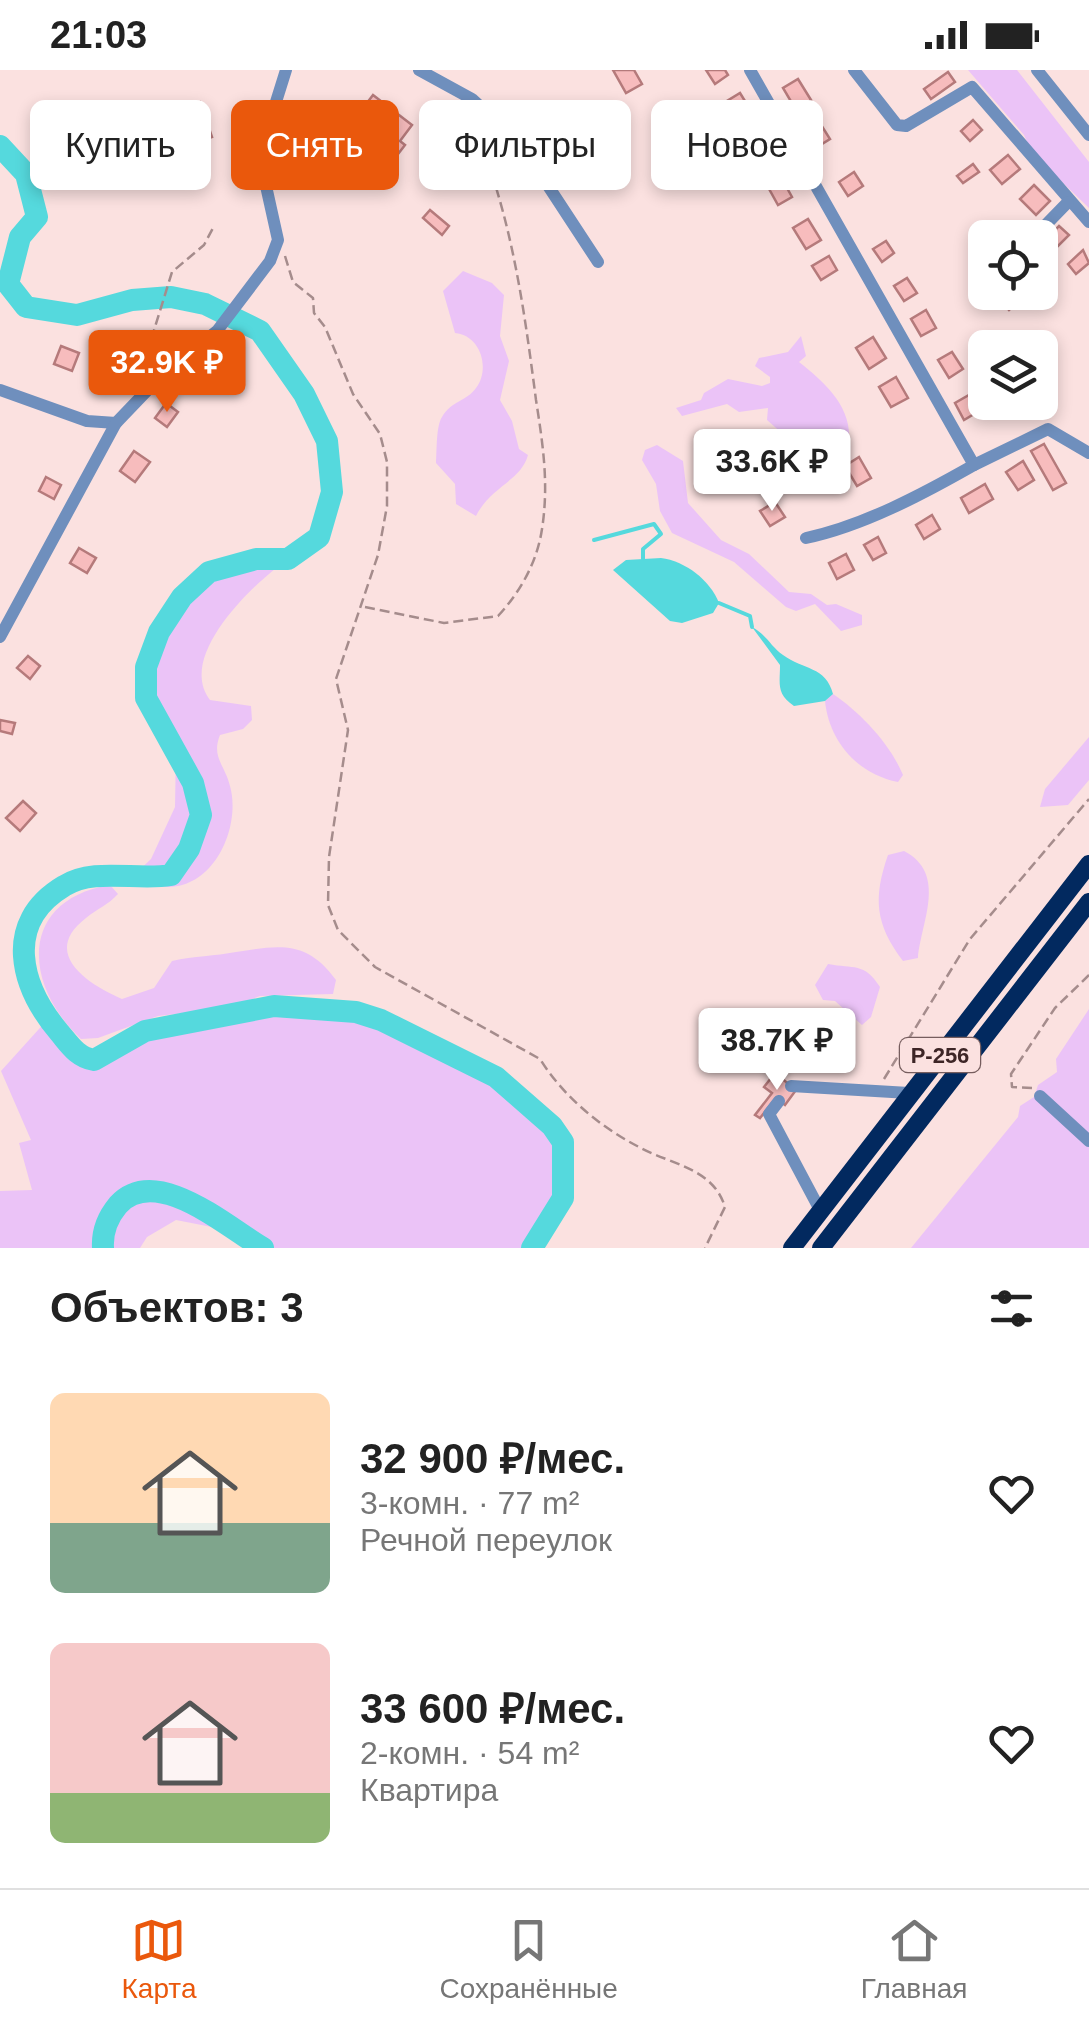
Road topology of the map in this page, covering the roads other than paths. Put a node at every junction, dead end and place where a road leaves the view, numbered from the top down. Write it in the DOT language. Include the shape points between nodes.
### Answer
graph roads {
  1 [pos="286,70"];
  2 [pos="419,70"];
  3 [pos="750,70"];
  4 [pos="854,70"];
  5 [pos="1037,70"];
  6 [pos="1089,135"];
  7 [pos="1068,202"];
  8 [pos="1050,220"];
  9 [pos="1089,222"];
  10 [pos="598,262"];
  11 [pos="0,390"];
  12 [pos="116,423"];
  13 [pos="1089,453"];
  14 [pos="974,465"];
  15 [pos="806,538"];
  16 [pos="0,637"];
  17 [pos="1089,864"];
  18 [pos="1089,902"];
  19 [pos="792,1086"];
  20 [pos="909,1094"];
  21 [pos="1040,1096"];
  22 [pos="780,1101"];
  23 [pos="1089,1141"];
  24 [pos="820,1210"];
  25 [pos="792,1248"];
  26 [pos="821,1248"];
  1 -- 12 [label="street" via="262,168 278,240 270,261 217,331"];
  2 -- 10 [label="street" via="520,142"];
  3 -- 14 [label="street"];
  4 -- 7 [label="street" via="897,126 972,87"];
  5 -- 6 [label="street"];
  7 -- 8 [label="street"];
  7 -- 9 [label="street"];
  11 -- 12 [label="street" via="88,421"];
  12 -- 16 [label="street"];
  13 -- 14 [label="street" via="1048,428"];
  14 -- 15 [label="street" via="918,496"];
  17 -- 20 [label="highway, Р-256"];
  18 -- 26 [label="highway, Р-256"];
  19 -- 20 [label="street"];
  20 -- 24 [label="highway, Р-256"];
  21 -- 23 [label="street"];
  22 -- 24 [label="street" via="769,1114"];
  24 -- 25 [label="highway, Р-256"];
}
